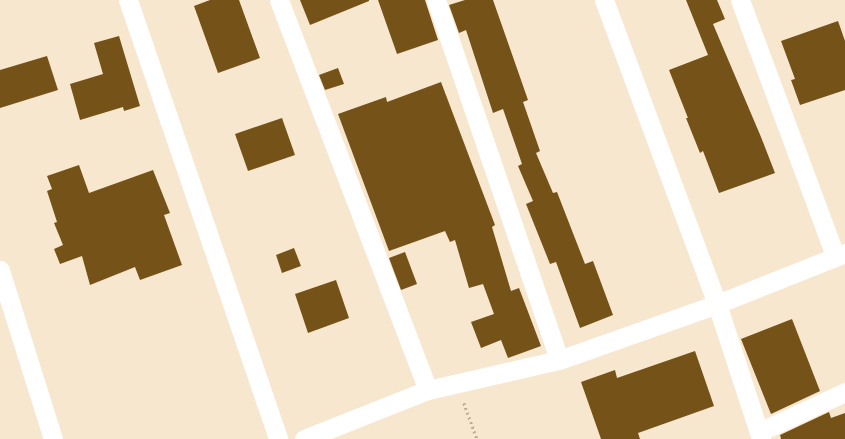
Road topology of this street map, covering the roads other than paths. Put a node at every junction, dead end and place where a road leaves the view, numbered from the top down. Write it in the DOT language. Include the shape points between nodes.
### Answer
graph roads {
  1 [pos="128,0"];
  2 [pos="279,0"];
  3 [pos="436,0"];
  4 [pos="604,0"];
  5 [pos="740,0"];
  6 [pos="840,255"];
  7 [pos="0,270"];
  8 [pos="717,304"];
  9 [pos="559,360"];
  10 [pos="428,390"];
  11 [pos="845,392"];
  12 [pos="760,436"];
  13 [pos="53,439"];
  14 [pos="278,439"];
  15 [pos="304,439"];
  1 -- 14 [label="street"];
  2 -- 10 [label="street"];
  3 -- 9 [label="street"];
  4 -- 8 [label="street"];
  5 -- 6 [label="street"];
  6 -- 8 [label="street"];
  7 -- 13 [label="street"];
  8 -- 9 [label="street"];
  8 -- 12 [label="street"];
  9 -- 10 [label="street"];
  10 -- 15 [label="street"];
  11 -- 12 [label="street"];
}
